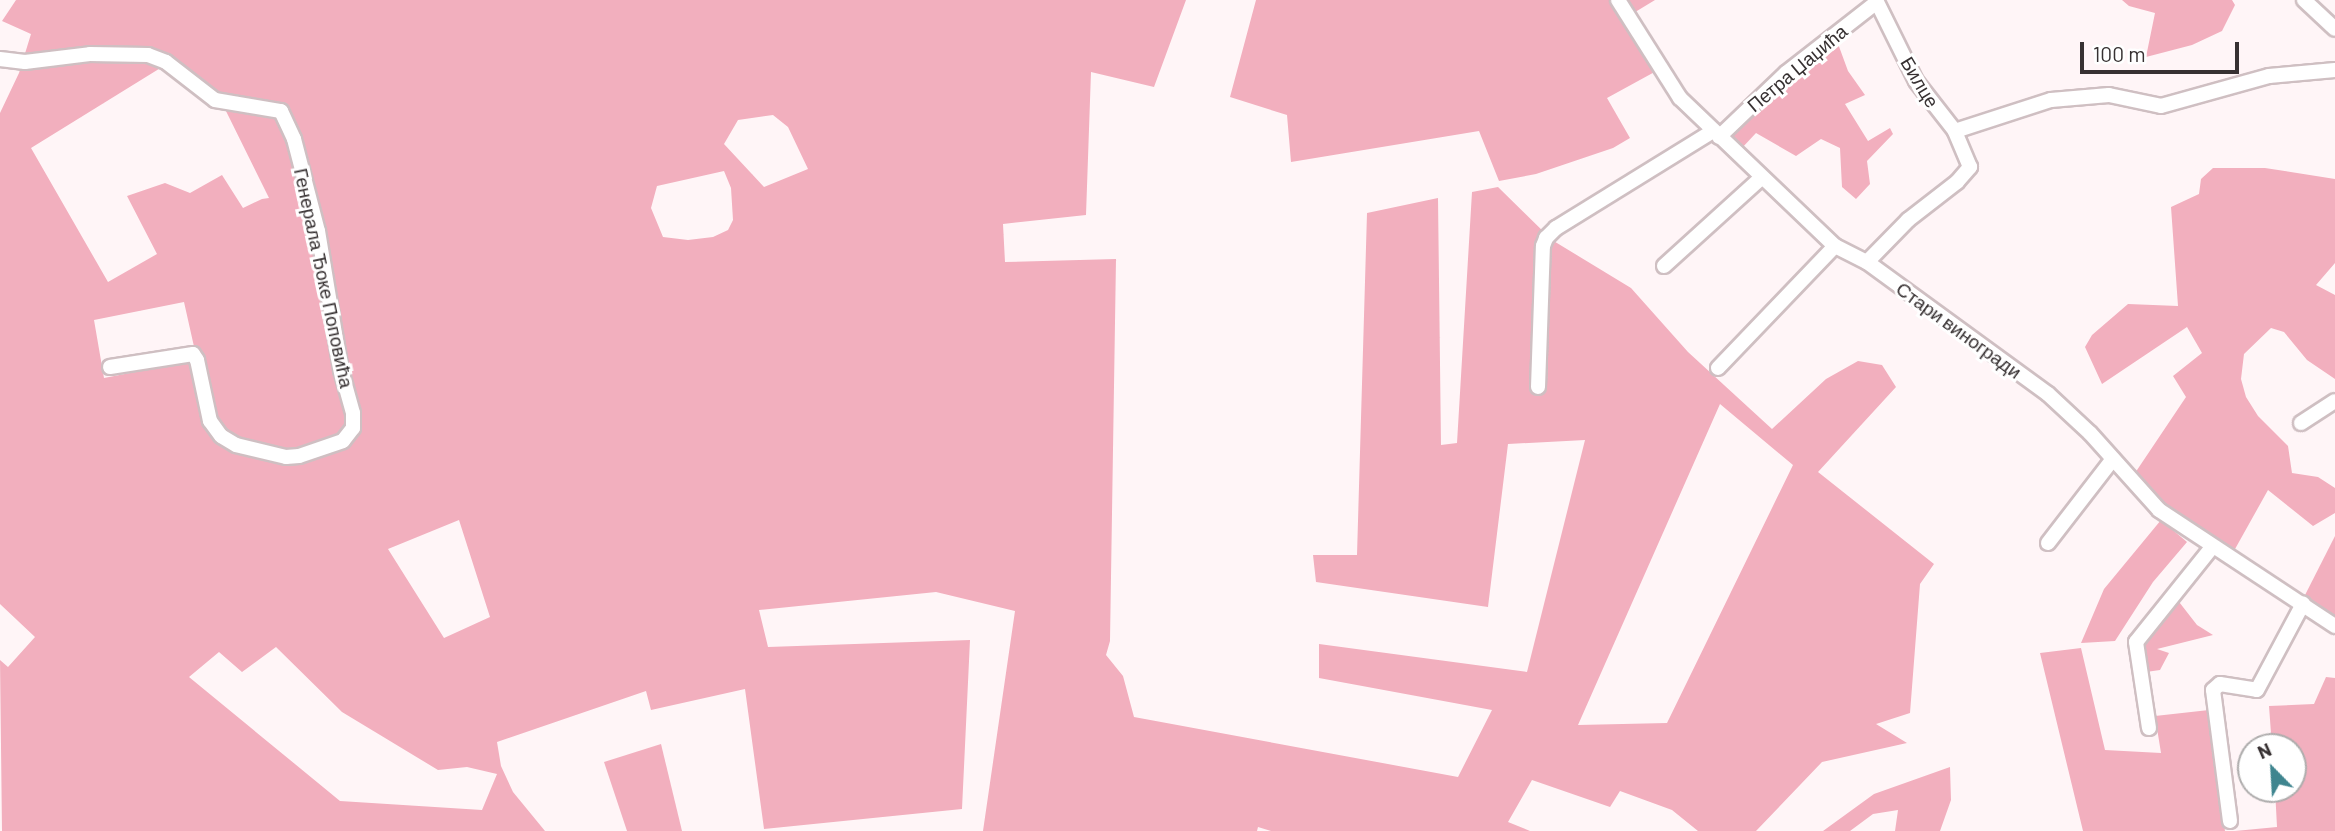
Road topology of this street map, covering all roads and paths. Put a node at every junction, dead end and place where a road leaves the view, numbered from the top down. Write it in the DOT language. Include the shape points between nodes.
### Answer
graph roads {
  1 [pos="1618,0"];
  2 [pos="2304,0"];
  3 [pos="1877,1"];
  4 [pos="2335,29"];
  5 [pos="0,59"];
  6 [pos="2335,70"];
  7 [pos="1955,131"];
  8 [pos="1716,134"];
  9 [pos="1760,178"];
  10 [pos="1835,246"];
  11 [pos="1867,262"];
  12 [pos="1664,265"];
  13 [pos="110,367"];
  14 [pos="1718,368"];
  15 [pos="1538,387"];
  16 [pos="2335,401"];
  17 [pos="2301,423"];
  18 [pos="2113,459"];
  19 [pos="2048,543"];
  20 [pos="2212,547"];
  21 [pos="2304,604"];
  22 [pos="2335,626"];
  23 [pos="2149,728"];
  24 [pos="2230,821"];
  1 -- 8 [label="street, Стари виногради" via="1672,88"];
  2 -- 4 [label="street"];
  3 -- 7 [label="street, Билце" via="1916,81"];
  3 -- 8 [label="street, Петра Џаџића"];
  5 -- 13 [label="street, Генерала Ђоке Поповића" via="25,62 90,54 148,55 166,62 215,100 281,111 294,139 318,231 353,428 343,441 299,456 236,445 221,436 210,421 193,354"];
  6 -- 7 [label="street" via="2269,76 2161,106 2109,95 2066,98 2021,107"];
  7 -- 11 [label="street, Билце" via="1969,169"];
  8 -- 9 [label="street, Стари виногради"];
  8 -- 15 [label="street, Петра Џаџића" via="1546,238"];
  9 -- 10 [label="street, Стари виногради"];
  9 -- 12 [label="street"];
  10 -- 11 [label="street, Стари виногради"];
  10 -- 14 [label="street"];
  11 -- 18 [label="street, Стари виногради" via="2048,394"];
  16 -- 17 [label="street"];
  18 -- 19 [label="street"];
  18 -- 20 [label="street, Стари виногради" via="2155,506"];
  20 -- 21 [label="street, Стари виногради"];
  20 -- 23 [label="street" via="2136,642"];
  21 -- 22 [label="street, Стари виногради"];
  21 -- 24 [label="street" via="2257,690 2220,684 2213,690"];
}
